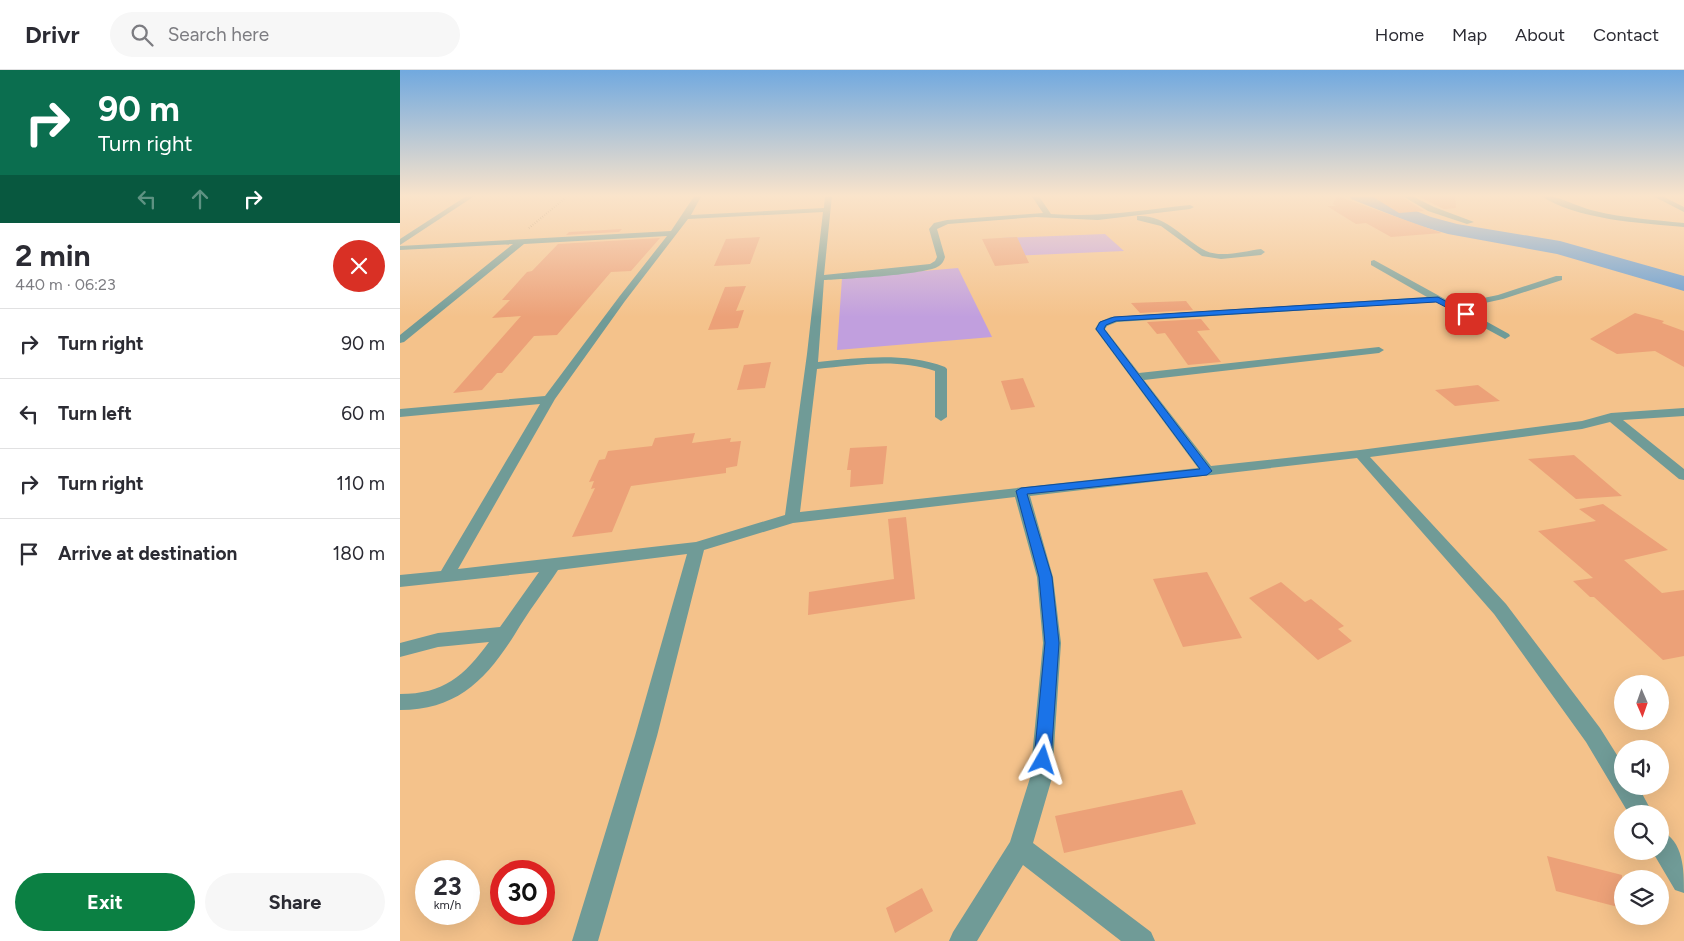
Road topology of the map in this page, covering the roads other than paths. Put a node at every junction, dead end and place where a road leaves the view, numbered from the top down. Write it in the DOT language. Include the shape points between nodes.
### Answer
graph roads {
  1 [pos="411,236"];
  2 [pos="626,236"];
  3 [pos="670,236"];
  4 [pos="825,236"];
  5 [pos="935,236"];
  6 [pos="1180,236"];
  7 [pos="516,242"];
  8 [pos="400,243"];
  9 [pos="400,248"];
  10 [pos="1261,252"];
  11 [pos="1374,264"];
  12 [pos="820,278"];
  13 [pos="1559,278"];
  14 [pos="1438,299"];
  15 [pos="1452,307"];
  16 [pos="1506,336"];
  17 [pos="400,340"];
  18 [pos="1379,350"];
  19 [pos="812,366"];
  20 [pos="1136,378"];
  21 [pos="549,399"];
  22 [pos="1684,412"];
  23 [pos="400,413"];
  24 [pos="941,417"];
  25 [pos="1611,417"];
  26 [pos="1360,454"];
  27 [pos="1207,471"];
  28 [pos="1684,476"];
  29 [pos="1021,491"];
  30 [pos="792,518"];
  31 [pos="698,546"];
  32 [pos="553,565"];
  33 [pos="446,576"];
  34 [pos="400,581"];
  35 [pos="506,633"];
  36 [pos="400,650"];
  37 [pos="400,702"];
  38 [pos="1614,769"];
  39 [pos="1020,848"];
  40 [pos="1669,857"];
  41 [pos="1684,881"];
  42 [pos="585,941"];
  43 [pos="962,941"];
  44 [pos="1142,941"];
  1 -- 8 [label="street"];
  2 -- 7 [label="street"];
  3 -- 21 [label="street"];
  4 -- 12 [label="street"];
  5 -- 12 [label="street" via="941,256 935,266"];
  6 -- 10 [label="street" via="1204,254 1221,256"];
  7 -- 9 [label="street"];
  7 -- 17 [label="street"];
  11 -- 14 [label="street"];
  12 -- 19 [label="street"];
  13 -- 15 [label="street" via="1500,297"];
  14 -- 15 [label="street"];
  14 -- 20 [label="street" via="1114,319 1103,324 1100,329"];
  15 -- 16 [label="street"];
  18 -- 20 [label="street"];
  19 -- 24 [label="street" via="887,361 928,363 941,369"];
  19 -- 30 [label="street"];
  20 -- 27 [label="street"];
  21 -- 23 [label="street"];
  21 -- 33 [label="street"];
  22 -- 25 [label="street"];
  25 -- 26 [label="street" via="1565,427"];
  25 -- 28 [label="street"];
  26 -- 27 [label="street"];
  26 -- 38 [label="street" via="1500,609 1593,734"];
  27 -- 29 [label="street"];
  29 -- 30 [label="street"];
  29 -- 39 [label="street" via="1045,577 1052,643 1041,778"];
  30 -- 31 [label="street"];
  31 -- 32 [label="street"];
  31 -- 42 [label="street"];
  32 -- 33 [label="street"];
  32 -- 35 [label="street"];
  33 -- 34 [label="street"];
  35 -- 36 [label="street" via="438,640"];
  35 -- 37 [label="street" via="481,668 455,689 438,698"];
  39 -- 43 [label="street"];
  39 -- 44 [label="street"];
  40 -- 41 [label="street"];
}
